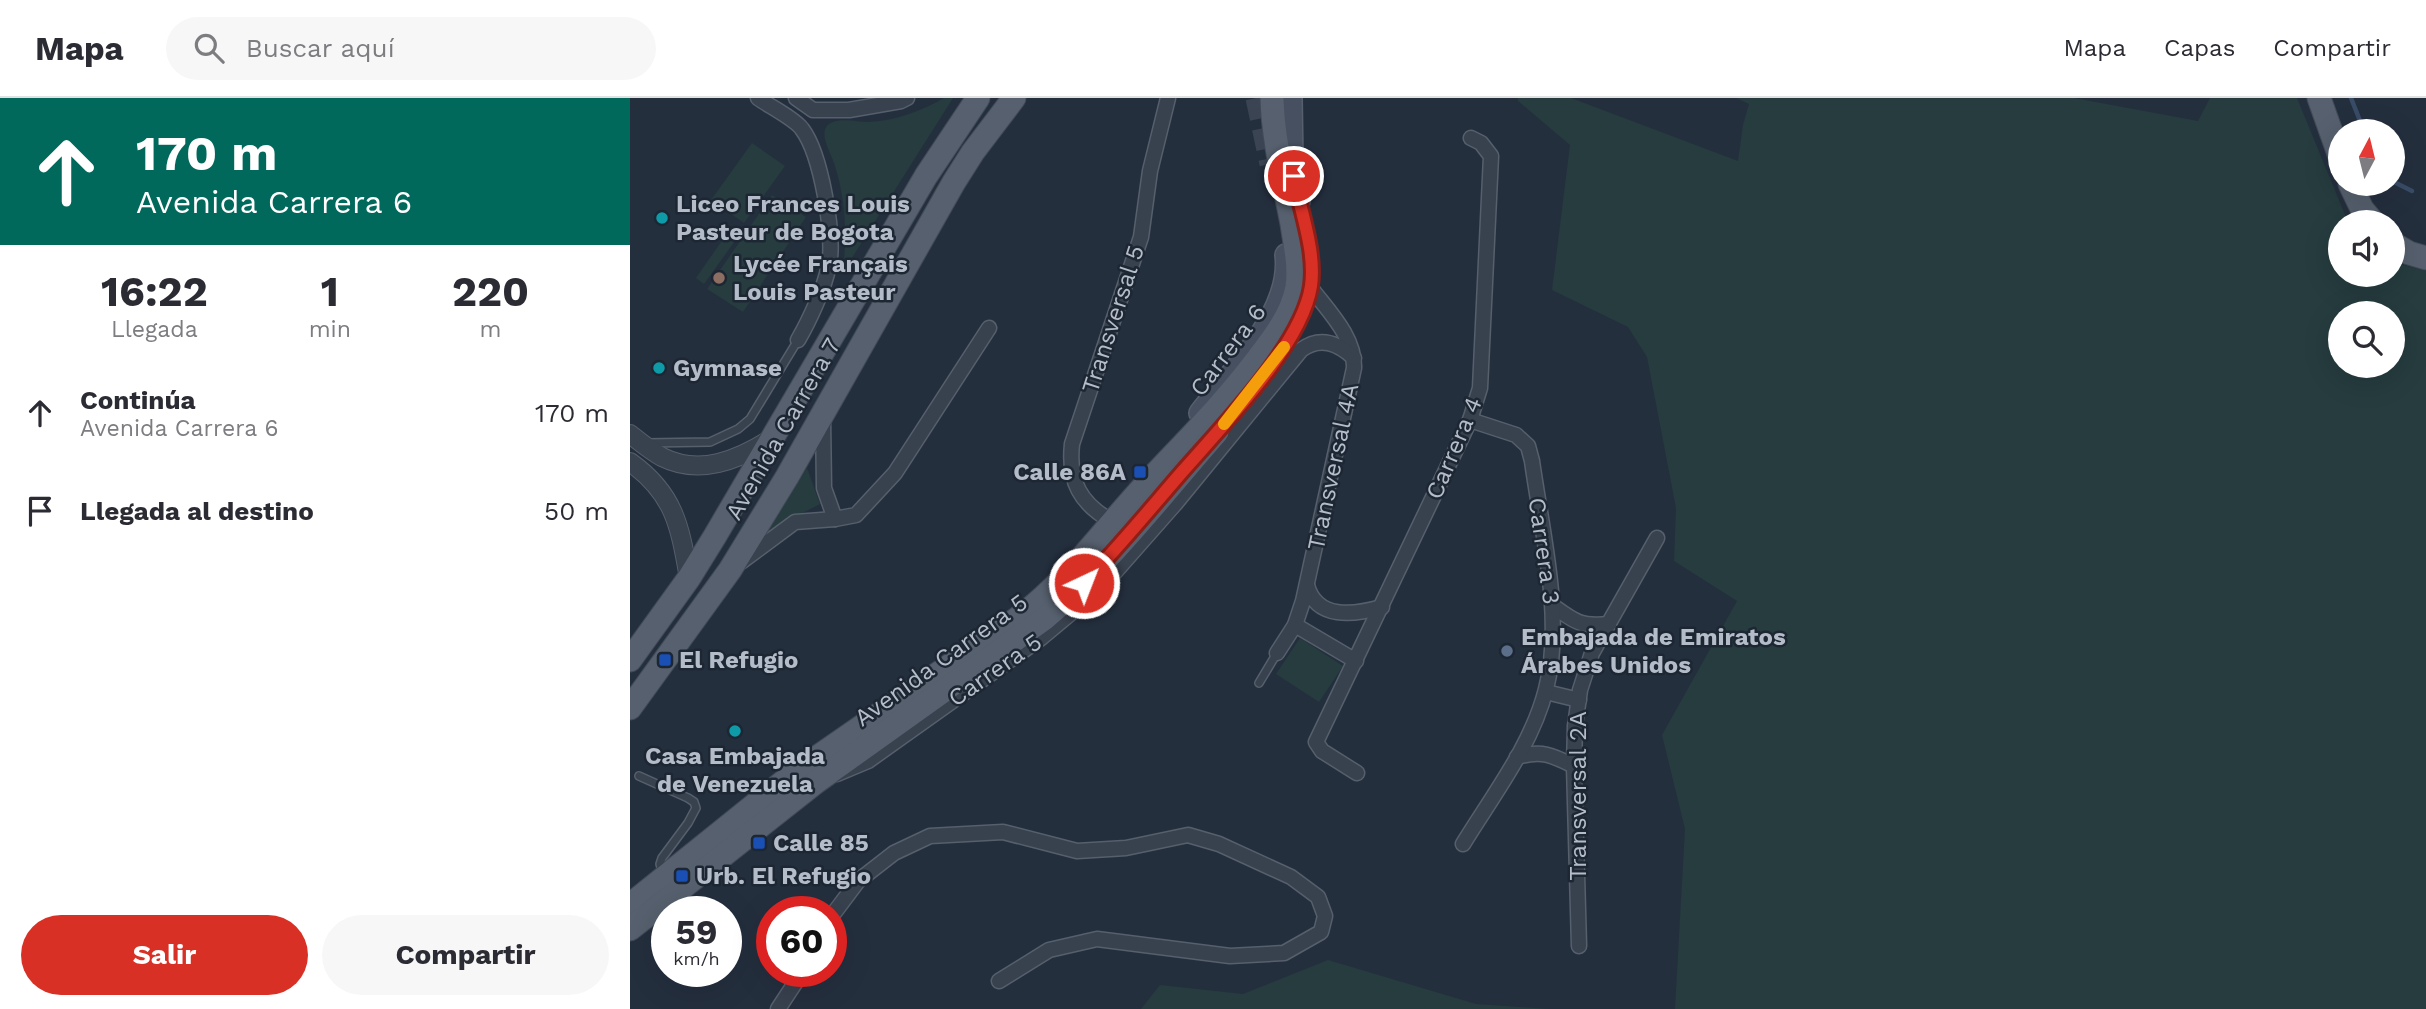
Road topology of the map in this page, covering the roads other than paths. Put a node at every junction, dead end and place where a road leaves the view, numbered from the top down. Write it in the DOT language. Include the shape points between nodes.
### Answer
graph roads {
  1 [pos="758,98"];
  2 [pos="796,98"];
  3 [pos="906,98"];
  4 [pos="978,98"];
  5 [pos="1014,98"];
  6 [pos="1168,98"];
  7 [pos="1272,98"];
  8 [pos="1291,98"];
  9 [pos="2319,98"];
  10 [pos="813,110"];
  11 [pos="2328,123"];
  12 [pos="802,128"];
  13 [pos="1471,138"];
  14 [pos="1278,148"];
  15 [pos="1274,187"];
  16 [pos="1300,207"];
  17 [pos="2405,251"];
  18 [pos="2426,258"];
  19 [pos="1311,288"];
  20 [pos="989,328"];
  21 [pos="798,340"];
  22 [pos="1354,358"];
  23 [pos="824,413"];
  24 [pos="1470,420"];
  25 [pos="634,436"];
  26 [pos="774,438"];
  27 [pos="662,457"];
  28 [pos="630,462"];
  29 [pos="649,476"];
  30 [pos="1145,485"];
  31 [pos="835,519"];
  32 [pos="1113,522"];
  33 [pos="1657,538"];
  34 [pos="730,570"];
  35 [pos="689,578"];
  36 [pos="1307,585"];
  37 [pos="1553,606"];
  38 [pos="1382,607"];
  39 [pos="1609,624"];
  40 [pos="1295,625"];
  41 [pos="1277,653"];
  42 [pos="630,660"];
  43 [pos="1356,661"];
  44 [pos="1259,683"];
  45 [pos="1546,692"];
  46 [pos="1579,700"];
  47 [pos="630,708"];
  48 [pos="1517,757"];
  49 [pos="1574,766"];
  50 [pos="1357,774"];
  51 [pos="639,776"];
  52 [pos="816,782"];
  53 [pos="1463,844"];
  54 [pos="664,878"];
  55 [pos="847,896"];
  56 [pos="630,905"];
  57 [pos="630,929"];
  58 [pos="1579,946"];
  59 [pos="999,981"];
  60 [pos="792,987"];
  61 [pos="778,1009"];
  1 -- 12 [label="street"];
  2 -- 10 [label="street"];
  3 -- 10 [label="street" via="849,110"];
  4 -- 26 [label="main road, Avenida Carrera 7" via="926,176"];
  5 -- 23 [label="main road, Avenida Carrera 7" via="954,182"];
  6 -- 32 [label="street, Transversal 5" via="1150,171 1141,237 1072,444 1071,472 1076,487 1084,501"];
  7 -- 14 [label="main road, Carrera 6"];
  8 -- 16 [label="main road" via="1292,160"];
  9 -- 11 [label="main road"];
  10 -- 12 [label="street"];
  12 -- 21 [label="street" via="825,194 830,265"];
  13 -- 24 [label="street, Carrera 4" via="1491,156 1480,388"];
  14 -- 16 [label="main road"];
  14 -- 30 [label="main road, Carrera 6" via="1297,261 1293,302 1274,338 1239,383"];
  15 -- 30 [label="main road, Avenida Carrera 5" via="1287,258 1287,279 1276,309"];
  16 -- 19 [label="main road"];
  17 -- 18 [label="main road"];
  19 -- 22 [label="street, Transversal 4A" via="1341,328"];
  19 -- 52 [label="main road, Avenida Carrera 5" via="1295,332 1236,410 1071,596"];
  20 -- 31 [label="street" via="895,473 856,515"];
  21 -- 25 [label="lane" via="750,419 738,429 710,442"];
  22 -- 36 [label="street, Transversal 4A"];
  22 -- 52 [label="street, Carrera 5" via="1331,343 1310,343 1301,349 1175,504 1077,610 868,761"];
  23 -- 31 [label="street" via="824,488"];
  23 -- 34 [label="main road, Avenida Carrera 7"];
  24 -- 37 [label="street, Carrera 3" via="1516,436 1528,446"];
  24 -- 38 [label="street, Carrera 4"];
  25 -- 27 [label="street"];
  26 -- 27 [label="street" via="716,464"];
  26 -- 35 [label="main road, Avenida Carrera 7"];
  27 -- 29 [label="street"];
  28 -- 29 [label="street"];
  29 -- 35 [label="street" via="662,491 680,529"];
  30 -- 32 [label="main road, Avenida Carrera 5"];
  31 -- 34 [label="street" via="795,522"];
  32 -- 54 [label="main road, Avenida Carrera 5" via="1031,609 793,774"];
  33 -- 39 [label="street, Transversal 2A"];
  34 -- 47 [label="main road, Avenida Carrera 7"];
  35 -- 42 [label="main road, Avenida Carrera 7"];
  36 -- 38 [label="street" via="1310,597 1337,612"];
  36 -- 40 [label="street, Transversal 4A"];
  37 -- 39 [label="street" via="1577,623"];
  37 -- 45 [label="street, Carrera 3"];
  38 -- 43 [label="street, Carrera 4"];
  39 -- 46 [label="street, Transversal 2A" via="1585,669"];
  40 -- 41 [label="street, Transversal 4A"];
  40 -- 43 [label="street"];
  41 -- 44 [label="lane"];
  43 -- 50 [label="street, Carrera 4" via="1316,742"];
  45 -- 46 [label="street"];
  45 -- 48 [label="street, Carrera 3"];
  46 -- 49 [label="street, Transversal 2A"];
  48 -- 49 [label="street" via="1535,752"];
  48 -- 53 [label="street, Carrera 3"];
  49 -- 58 [label="street, Transversal 2A"];
  51 -- 54 [label="lane" via="688,798 696,808 662,858"];
  52 -- 57 [label="main road, Avenida Carrera 5"];
  54 -- 56 [label="main road, Avenida Carrera 5"];
  55 -- 59 [label="street" via="858,881 894,853 930,836 1003,832 1077,851 1126,848 1188,835 1291,877 1318,897 1325,916 1321,932 1284,953 1230,956 1097,939 1049,950"];
  60 -- 61 [label="street"];
}
